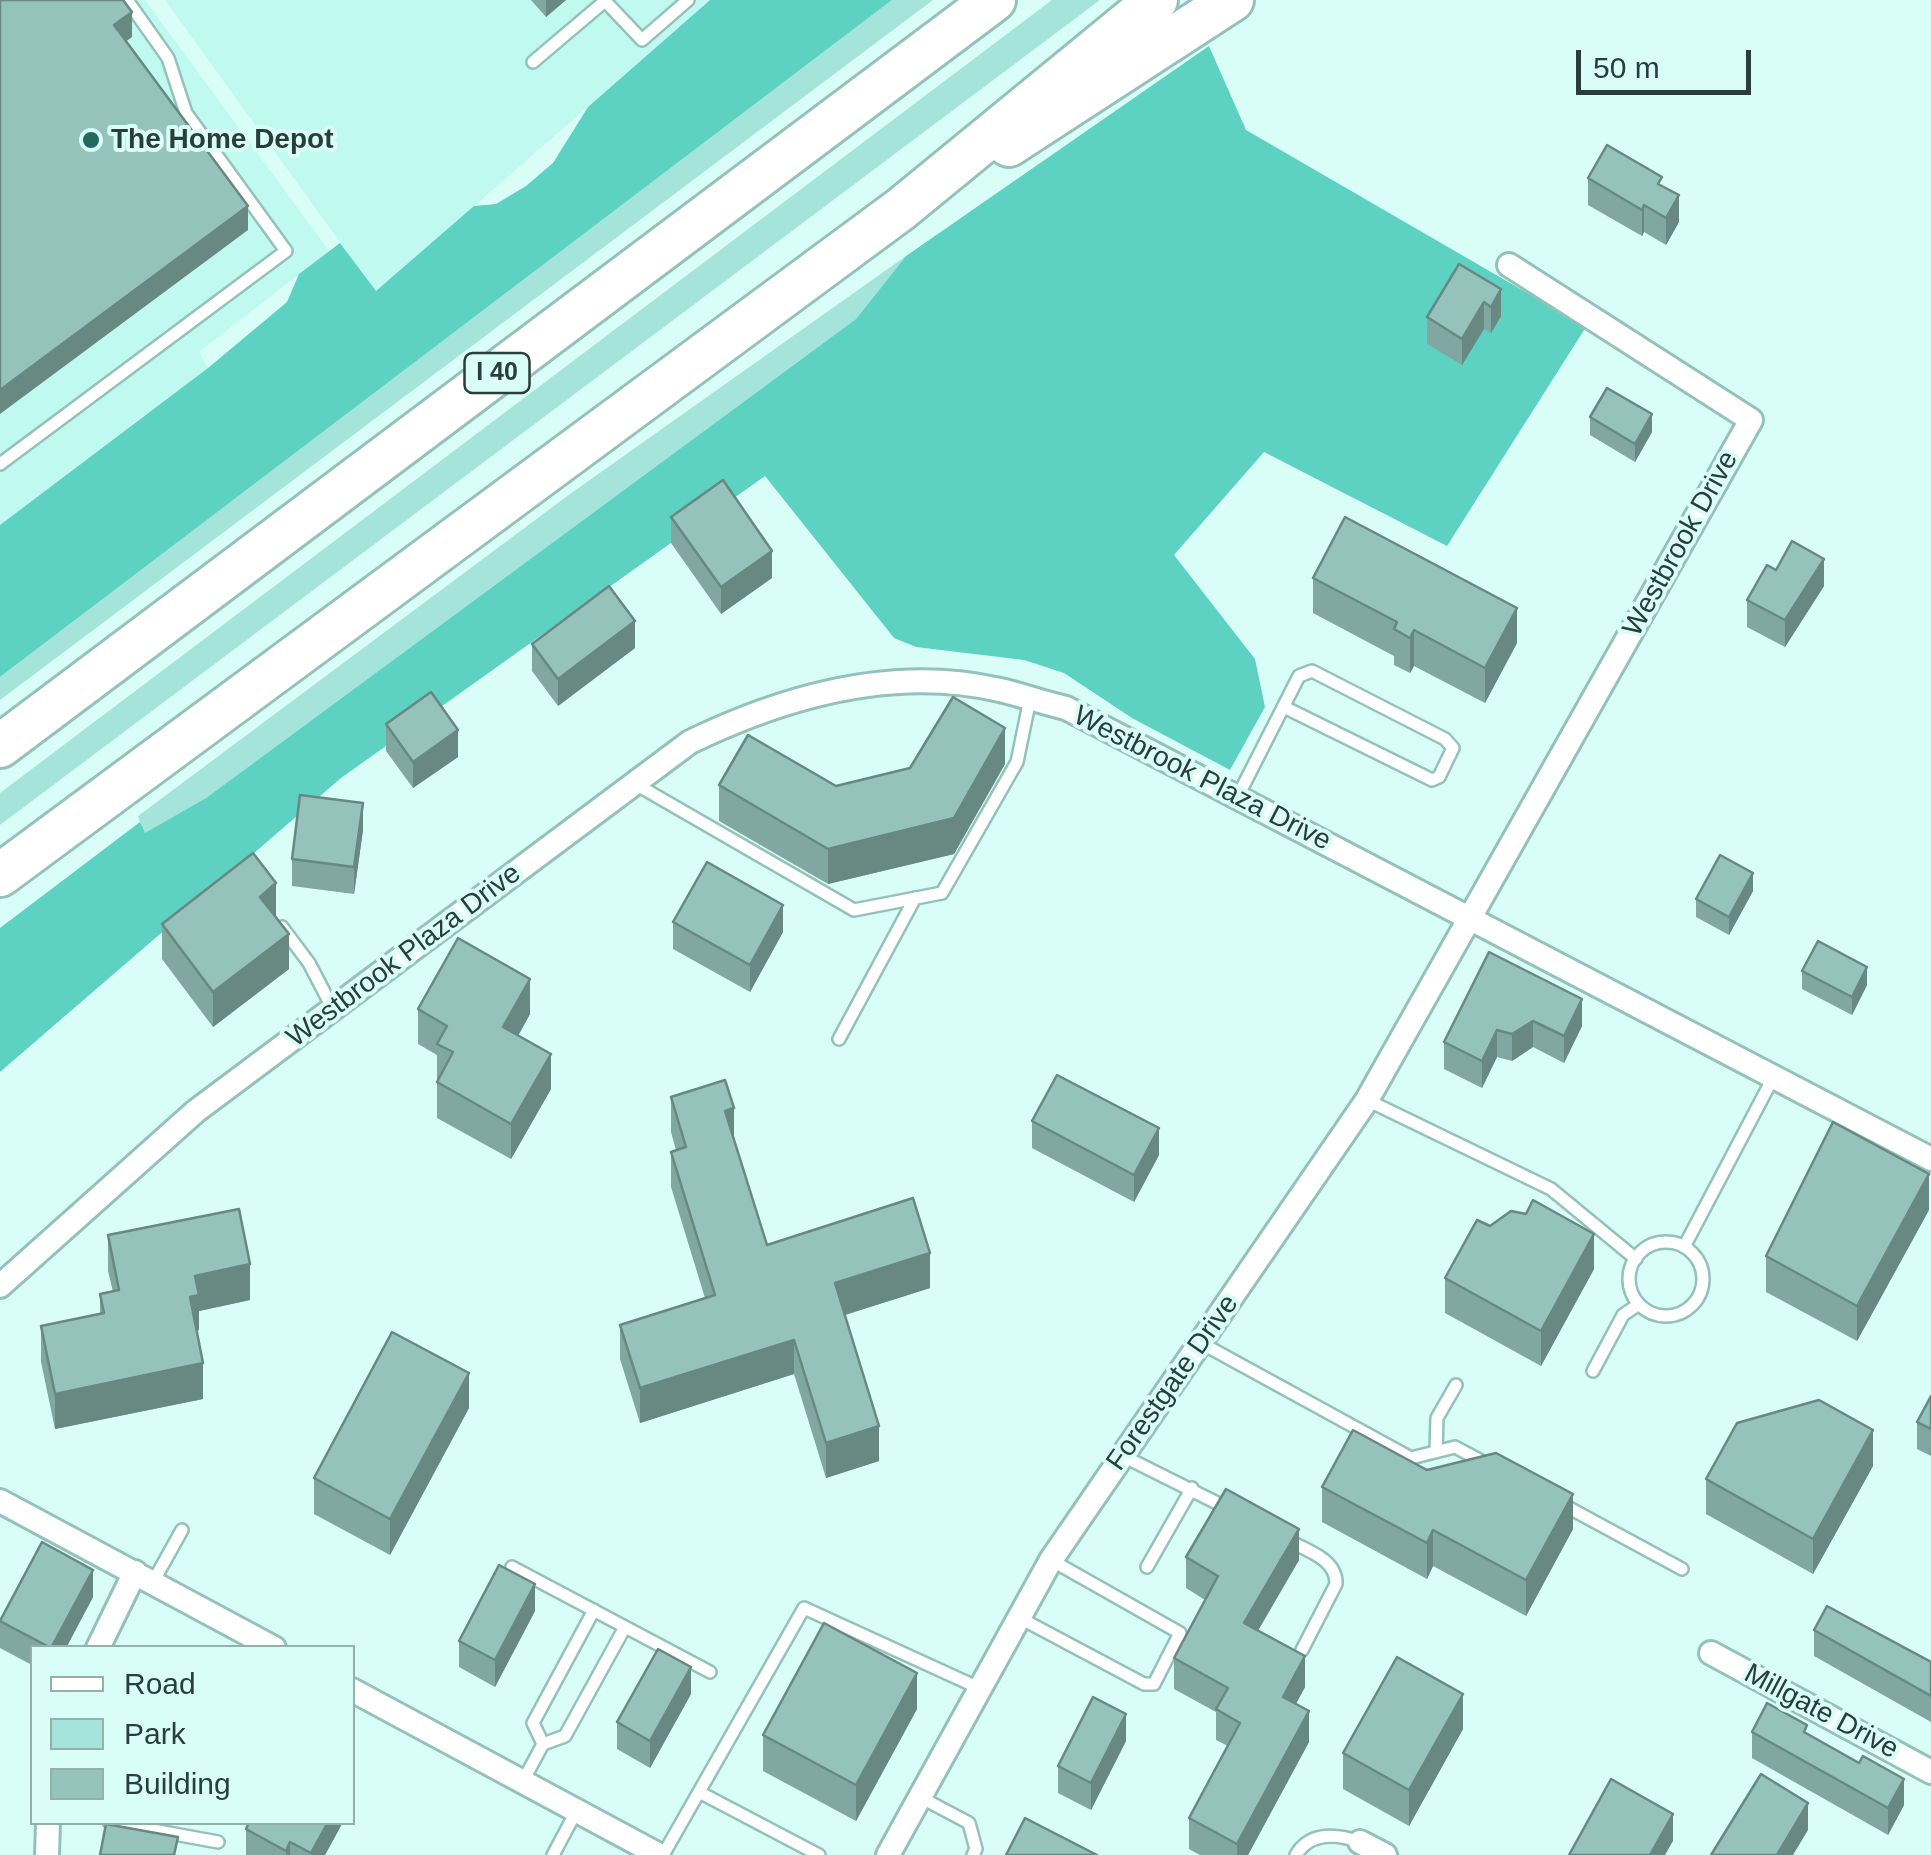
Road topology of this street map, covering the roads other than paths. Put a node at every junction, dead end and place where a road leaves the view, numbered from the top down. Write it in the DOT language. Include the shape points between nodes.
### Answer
graph roads {
  1 [pos="127,0"];
  2 [pos="688,0"];
  3 [pos="994,0"];
  4 [pos="1156,0"];
  5 [pos="1232,0"];
  6 [pos="606,1"];
  7 [pos="533,62"];
  8 [pos="901,209"];
  9 [pos="1509,265"];
  10 [pos="0,464"];
  11 [pos="1030,699"];
  12 [pos="1284,707"];
  13 [pos="0,746"];
  14 [pos="632,782"];
  15 [pos="1238,796"];
  16 [pos="0,875"];
  17 [pos="916,898"];
  18 [pos="1471,919"];
  19 [pos="282,927"];
  20 [pos="333,1009"];
  21 [pos="839,1039"];
  22 [pos="1774,1076"];
  23 [pos="1368,1100"];
  24 [pos="1931,1159"];
  25 [pos="1684,1247"];
  26 [pos="1636,1259"];
  27 [pos="0,1286"];
  28 [pos="1639,1304"];
  29 [pos="1201,1343"];
  30 [pos="1593,1371"];
  31 [pos="1456,1385"];
  32 [pos="1436,1451"];
  33 [pos="1123,1456"];
  34 [pos="1410,1458"];
  35 [pos="1478,1460"];
  36 [pos="1494,1468"];
  37 [pos="1412,1474"];
  38 [pos="1467,1475"];
  39 [pos="1192,1488"];
  40 [pos="1543,1494"];
  41 [pos="0,1501"];
  42 [pos="1243,1516"];
  43 [pos="182,1530"];
  44 [pos="1278,1535"];
  45 [pos="1051,1560"];
  46 [pos="512,1567"];
  47 [pos="1148,1567"];
  48 [pos="1682,1569"];
  49 [pos="144,1577"];
  50 [pos="594,1610"];
  51 [pos="1018,1618"];
  52 [pos="625,1627"];
  53 [pos="100,1645"];
  54 [pos="269,1645"];
  55 [pos="1302,1650"];
  56 [pos="1711,1653"];
  57 [pos="710,1672"];
  58 [pos="979,1688"];
  59 [pos="355,1692"];
  60 [pos="542,1744"];
  61 [pos="1931,1772"];
  62 [pos="522,1781"];
  63 [pos="698,1792"];
  64 [pos="920,1797"];
  65 [pos="576,1810"];
  66 [pos="48,1825"];
  67 [pos="125,1825"];
  68 [pos="218,1842"];
  69 [pos="1360,1842"];
  70 [pos="48,1855"];
  71 [pos="553,1855"];
  72 [pos="661,1855"];
  73 [pos="820,1855"];
  74 [pos="888,1855"];
  75 [pos="973,1855"];
  76 [pos="1296,1855"];
  77 [pos="1385,1855"];
  1 -- 10 [label="lane" via="168,58 186,114 286,251"];
  2 -- 6 [label="lane" via="642,40"];
  3 -- 13 [label="highway, I 40"];
  4 -- 8 [label="highway"];
  5 -- 8 [label="highway" via="1074,107"];
  6 -- 7 [label="lane"];
  8 -- 16 [label="highway"];
  9 -- 18 [label="street, Westbrook Drive" via="1751,420"];
  11 -- 14 [label="street, Westbrook Plaza Drive" via="924,682 795,698 690,742"];
  11 -- 15 [label="street, Westbrook Plaza Drive" via="1082,716"];
  11 -- 17 [label="lane" via="1008,779 942,893"];
  12 -- 12 [label="lane" via="1299,676 1312,671 1453,748 1440,777 1432,780"];
  12 -- 15 [label="lane"];
  14 -- 17 [label="lane" via="854,910"];
  14 -- 20 [label="street, Westbrook Plaza Drive"];
  15 -- 18 [label="street, Westbrook Plaza Drive"];
  17 -- 21 [label="lane"];
  18 -- 22 [label="street, Westbrook Plaza Drive"];
  18 -- 23 [label="street, Forestgate Drive"];
  19 -- 20 [label="lane"];
  20 -- 27 [label="street, Westbrook Plaza Drive" via="196,1111"];
  22 -- 24 [label="street, Westbrook Plaza Drive"];
  22 -- 25 [label="lane"];
  23 -- 26 [label="lane" via="1551,1190"];
  23 -- 29 [label="street, Forestgate Drive"];
  25 -- 26 [label="lane" via="1660,1243"];
  25 -- 28 [label="lane" via="1700,1265 1697,1300 1666,1317"];
  26 -- 28 [label="lane" via="1629,1278"];
  28 -- 30 [label="lane" via="1623,1315"];
  29 -- 33 [label="street, Forestgate Drive"];
  29 -- 34 [label="lane"];
  31 -- 32 [label="lane" via="1437,1418"];
  32 -- 34 [label="lane"];
  32 -- 35 [label="lane" via="1454,1447"];
  33 -- 39 [label="lane"];
  33 -- 45 [label="street, Forestgate Drive"];
  34 -- 37 [label="lane"];
  35 -- 36 [label="lane"];
  35 -- 38 [label="lane"];
  39 -- 42 [label="lane"];
  39 -- 47 [label="lane"];
  40 -- 48 [label="lane"];
  41 -- 49 [label="street"];
  43 -- 49 [label="lane"];
  44 -- 55 [label="lane" via="1329,1563 1336,1574"];
  45 -- 51 [label="street, Forestgate Drive"];
  45 -- 51 [label="lane" via="1180,1633 1154,1684"];
  46 -- 50 [label="lane"];
  49 -- 53 [label="street"];
  49 -- 54 [label="street"];
  50 -- 52 [label="lane"];
  50 -- 60 [label="lane" via="533,1723"];
  51 -- 58 [label="street, Forestgate Drive"];
  52 -- 57 [label="lane"];
  52 -- 60 [label="lane" via="565,1736"];
  56 -- 61 [label="street, Millgate Drive"];
  58 -- 63 [label="lane" via="804,1608"];
  58 -- 64 [label="street, Forestgate Drive"];
  59 -- 62 [label="street"];
  60 -- 62 [label="lane"];
  62 -- 65 [label="street"];
  63 -- 72 [label="lane"];
  63 -- 73 [label="lane"];
  64 -- 74 [label="street, Forestgate Drive"];
  64 -- 75 [label="lane" via="970,1823"];
  65 -- 71 [label="lane"];
  65 -- 72 [label="street"];
  66 -- 70 [label="street"];
  67 -- 68 [label="lane"];
  69 -- 76 [label="lane" via="1328,1836 1301,1846"];
  69 -- 77 [label="street"];
}
